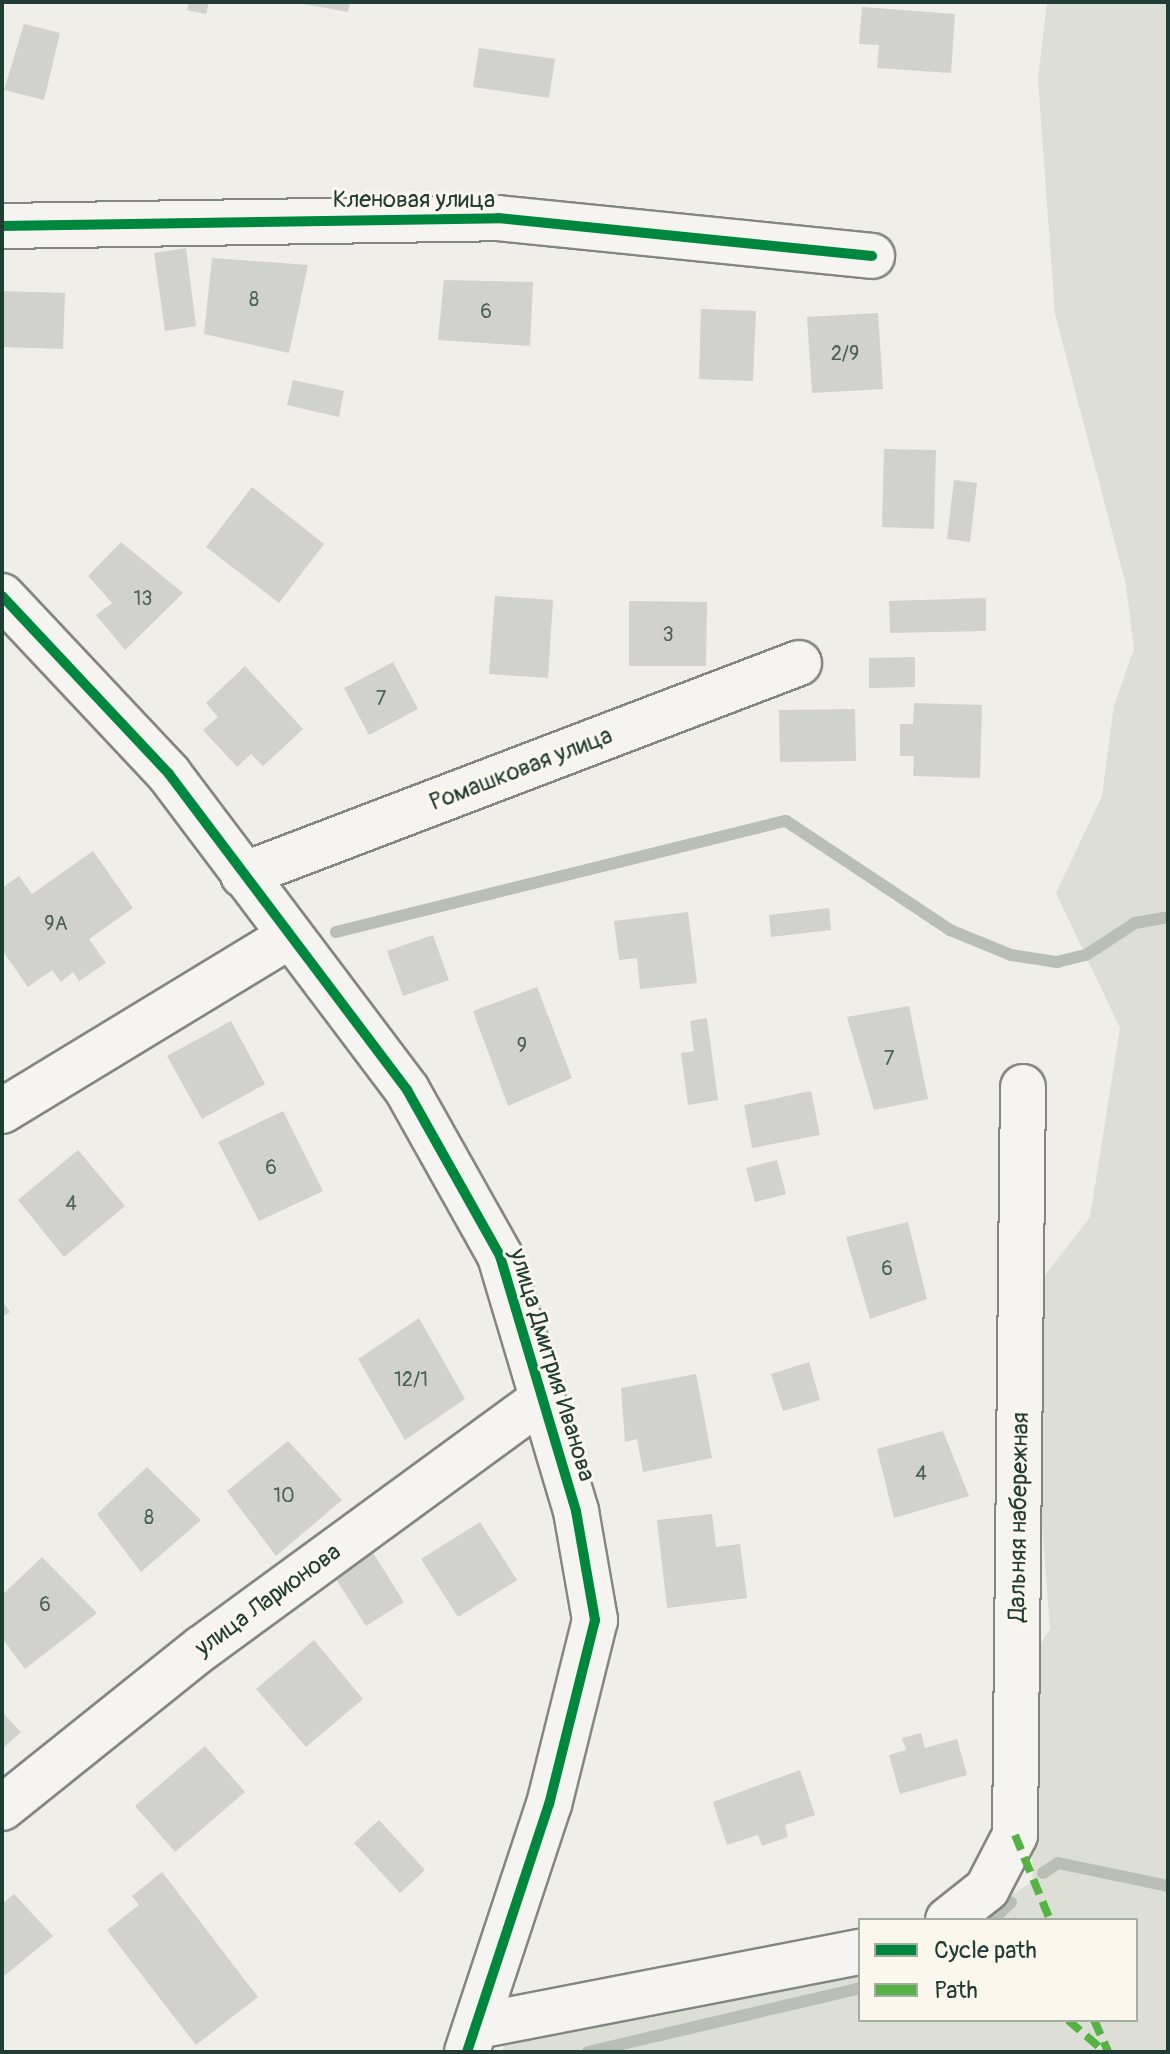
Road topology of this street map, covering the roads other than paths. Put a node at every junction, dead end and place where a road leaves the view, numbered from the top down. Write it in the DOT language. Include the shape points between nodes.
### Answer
graph roads {
  1 [pos="2,226"];
  2 [pos="872,256"];
  3 [pos="2,596"];
  4 [pos="799,663"];
  5 [pos="243,875"];
  6 [pos="288,937"];
  7 [pos="1023,1087"];
  8 [pos="2,1111"];
  9 [pos="541,1400"];
  10 [pos="2,1808"];
  11 [pos="951,1918"];
  12 [pos="858,1952"];
  13 [pos="472,2039"];
  1 -- 2 [label="street, Кленовая улица" via="498,218"];
  3 -- 5 [label="street, улица Дмитрия Иванова" via="169,774"];
  4 -- 5 [label="street, Ромашковая улица"];
  5 -- 6 [label="street, улица Дмитрия Иванова"];
  6 -- 8 [label="street"];
  6 -- 9 [label="street, улица Дмитрия Иванова" via="407,1090 500,1256"];
  7 -- 11 [label="street, Дальняя набережная" via="1015,1835 987,1889"];
  9 -- 10 [label="street, улица Ларионова" via="202,1648"];
  9 -- 13 [label="street, улица Дмитрия Иванова" via="576,1511 595,1620 549,1804"];
  12 -- 13 [label="street"];
}
